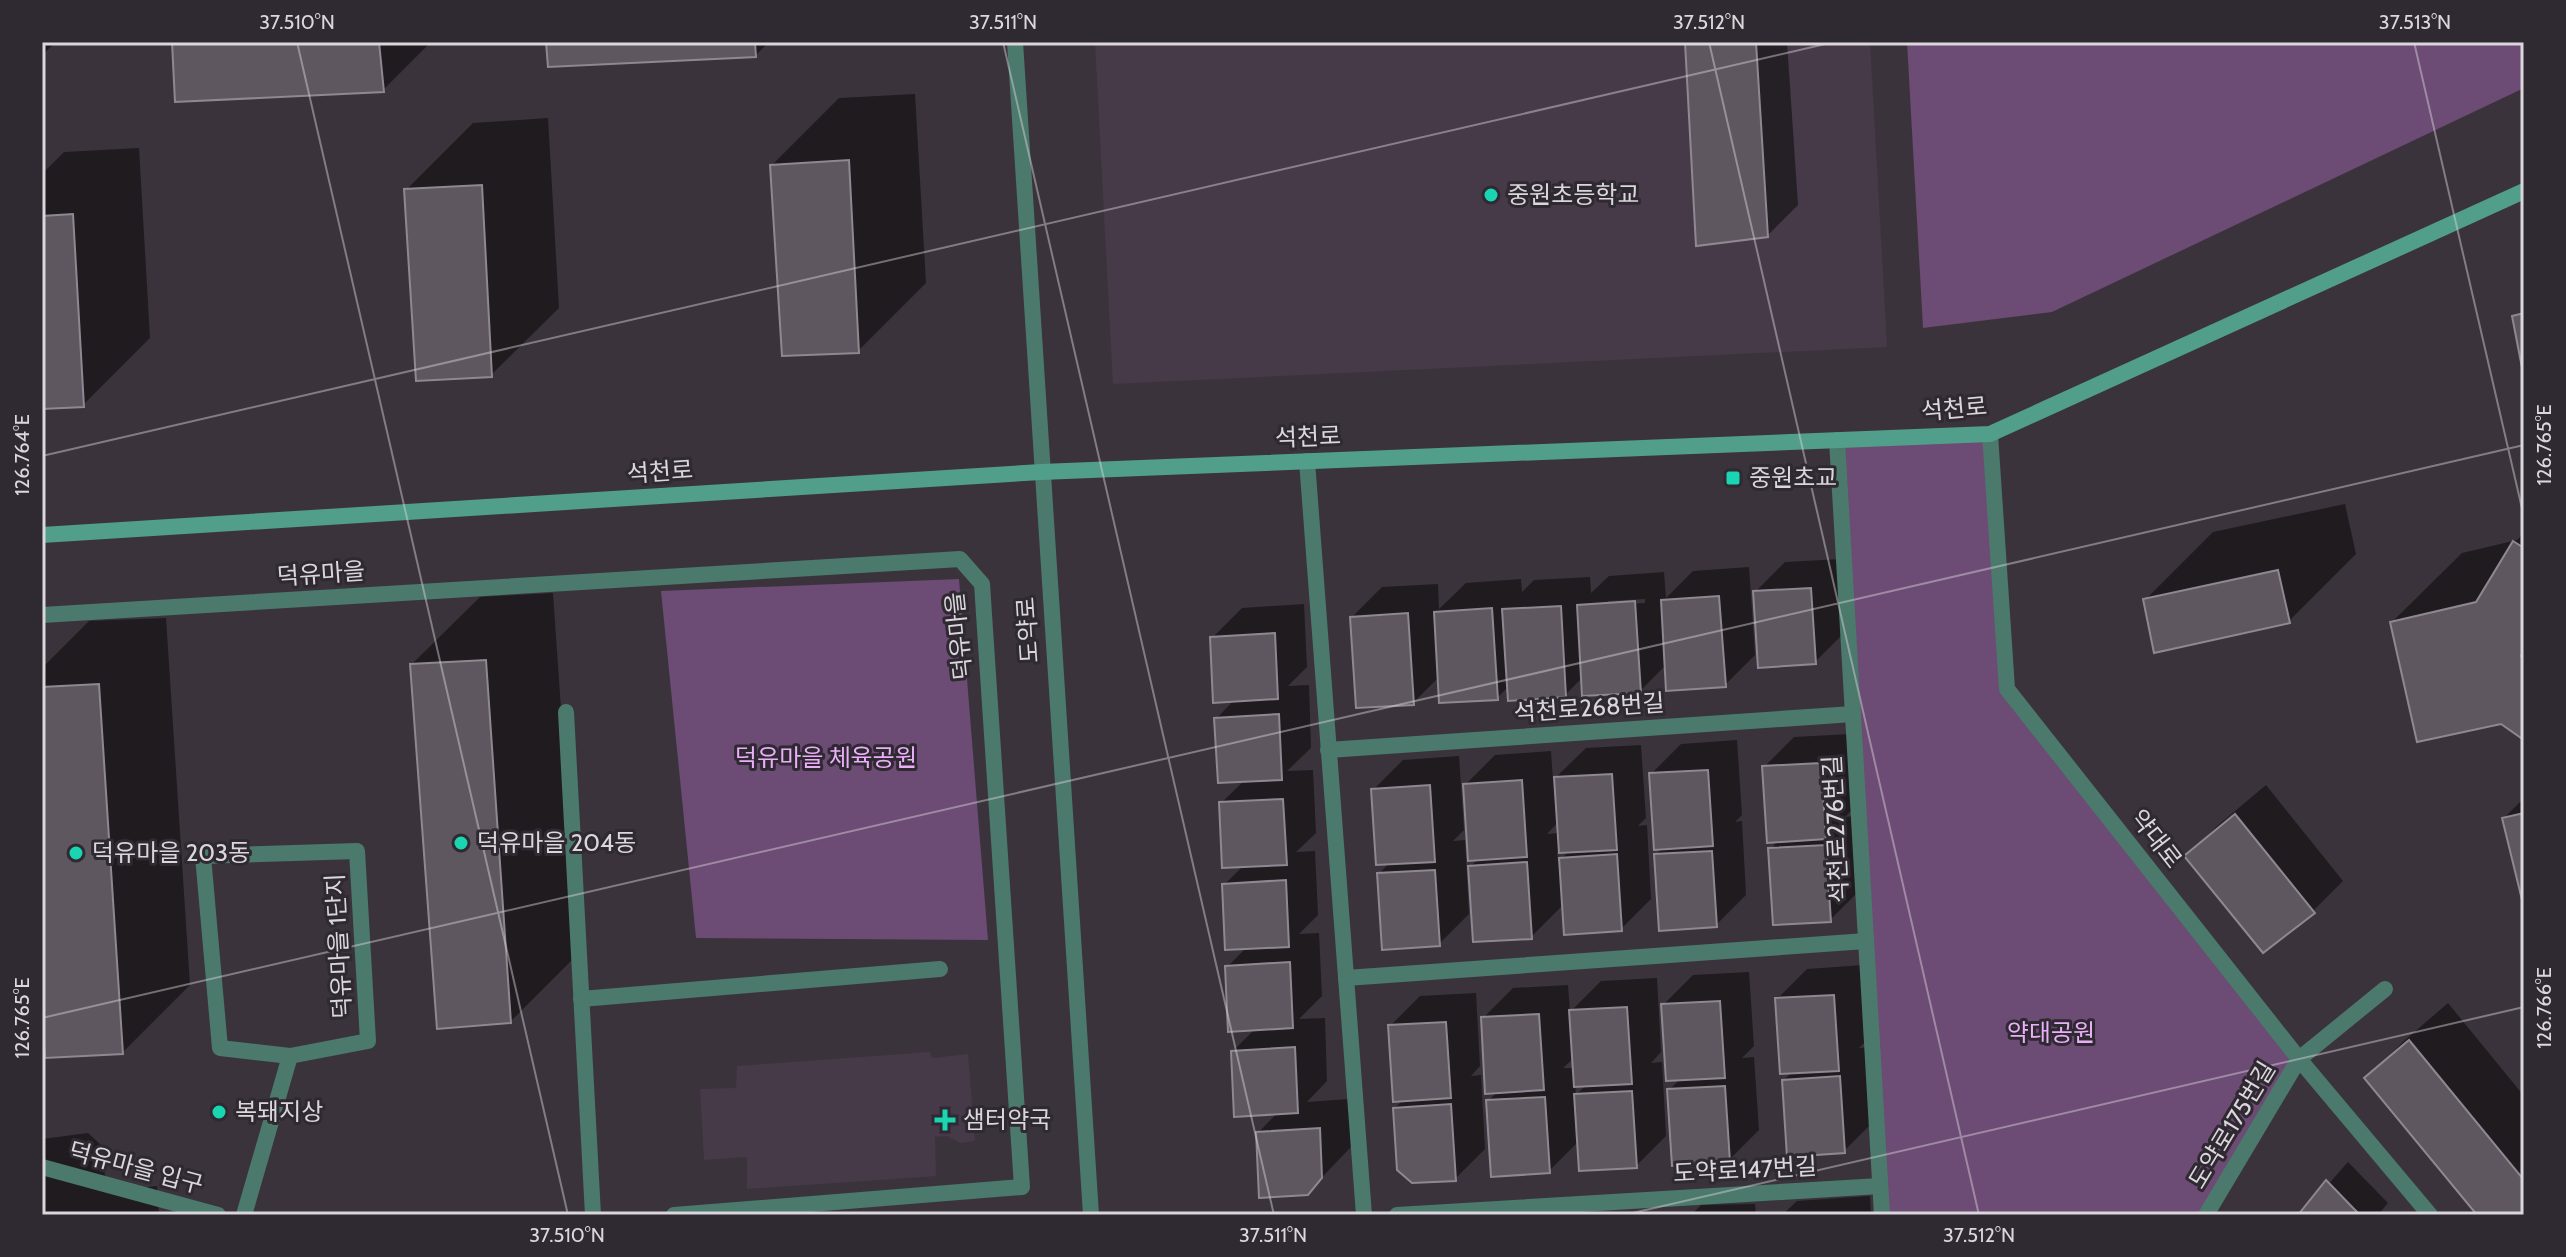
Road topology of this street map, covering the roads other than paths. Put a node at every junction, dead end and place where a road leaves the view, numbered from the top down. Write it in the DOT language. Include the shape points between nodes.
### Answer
graph roads {
  1 [pos="1015,42"];
  2 [pos="2524,191"];
  3 [pos="1990,434"];
  4 [pos="1837,440"];
  5 [pos="1307,461"];
  6 [pos="1041,472"];
  7 [pos="42,535"];
  8 [pos="42,615"];
  9 [pos="566,712"];
  10 [pos="1853,714"];
  11 [pos="1328,750"];
  12 [pos="1866,941"];
  13 [pos="940,969"];
  14 [pos="1346,978"];
  15 [pos="2385,989"];
  16 [pos="581,999"];
  17 [pos="290,1056"];
  18 [pos="2299,1059"];
  19 [pos="42,1167"];
  20 [pos="1880,1186"];
  21 [pos="1614,1208"];
  22 [pos="218,1215"];
  23 [pos="244,1215"];
  24 [pos="593,1215"];
  25 [pos="674,1215"];
  26 [pos="1091,1215"];
  27 [pos="1364,1215"];
  28 [pos="1397,1215"];
  29 [pos="1882,1215"];
  30 [pos="2206,1215"];
  31 [pos="2430,1215"];
  1 -- 6 [label="street, 도약로"];
  2 -- 3 [label="street, 석천로"];
  3 -- 4 [label="street, 석천로"];
  3 -- 18 [label="street, 약대로" via="2007,689"];
  4 -- 5 [label="street, 석천로"];
  4 -- 10 [label="street, 석천로276번길"];
  5 -- 6 [label="street, 석천로"];
  5 -- 11 [label="street"];
  6 -- 7 [label="street, 석천로"];
  6 -- 26 [label="street, 도약로"];
  8 -- 25 [label="street, 덕유마을" via="960,559 982,584 1022,1187"];
  9 -- 16 [label="street"];
  10 -- 11 [label="street, 석천로268번길"];
  10 -- 12 [label="street, 석천로276번길"];
  11 -- 14 [label="street"];
  12 -- 14 [label="street"];
  12 -- 20 [label="street, 석천로276번길"];
  13 -- 16 [label="street"];
  14 -- 27 [label="street"];
  15 -- 18 [label="street"];
  16 -- 24 [label="street"];
  17 -- 17 [label="street, 덕유마을 1단지" via="368,1041 357,851 203,856 220,1048"];
  17 -- 23 [label="street"];
  18 -- 30 [label="street, 도약로175번길"];
  18 -- 31 [label="street, 약대로"];
  19 -- 22 [label="street, 덕유마을 입구"];
  20 -- 21 [label="street, 도약로147번길"];
  20 -- 29 [label="street, 석천로276번길"];
  21 -- 28 [label="street, 도약로147번길"];
}
